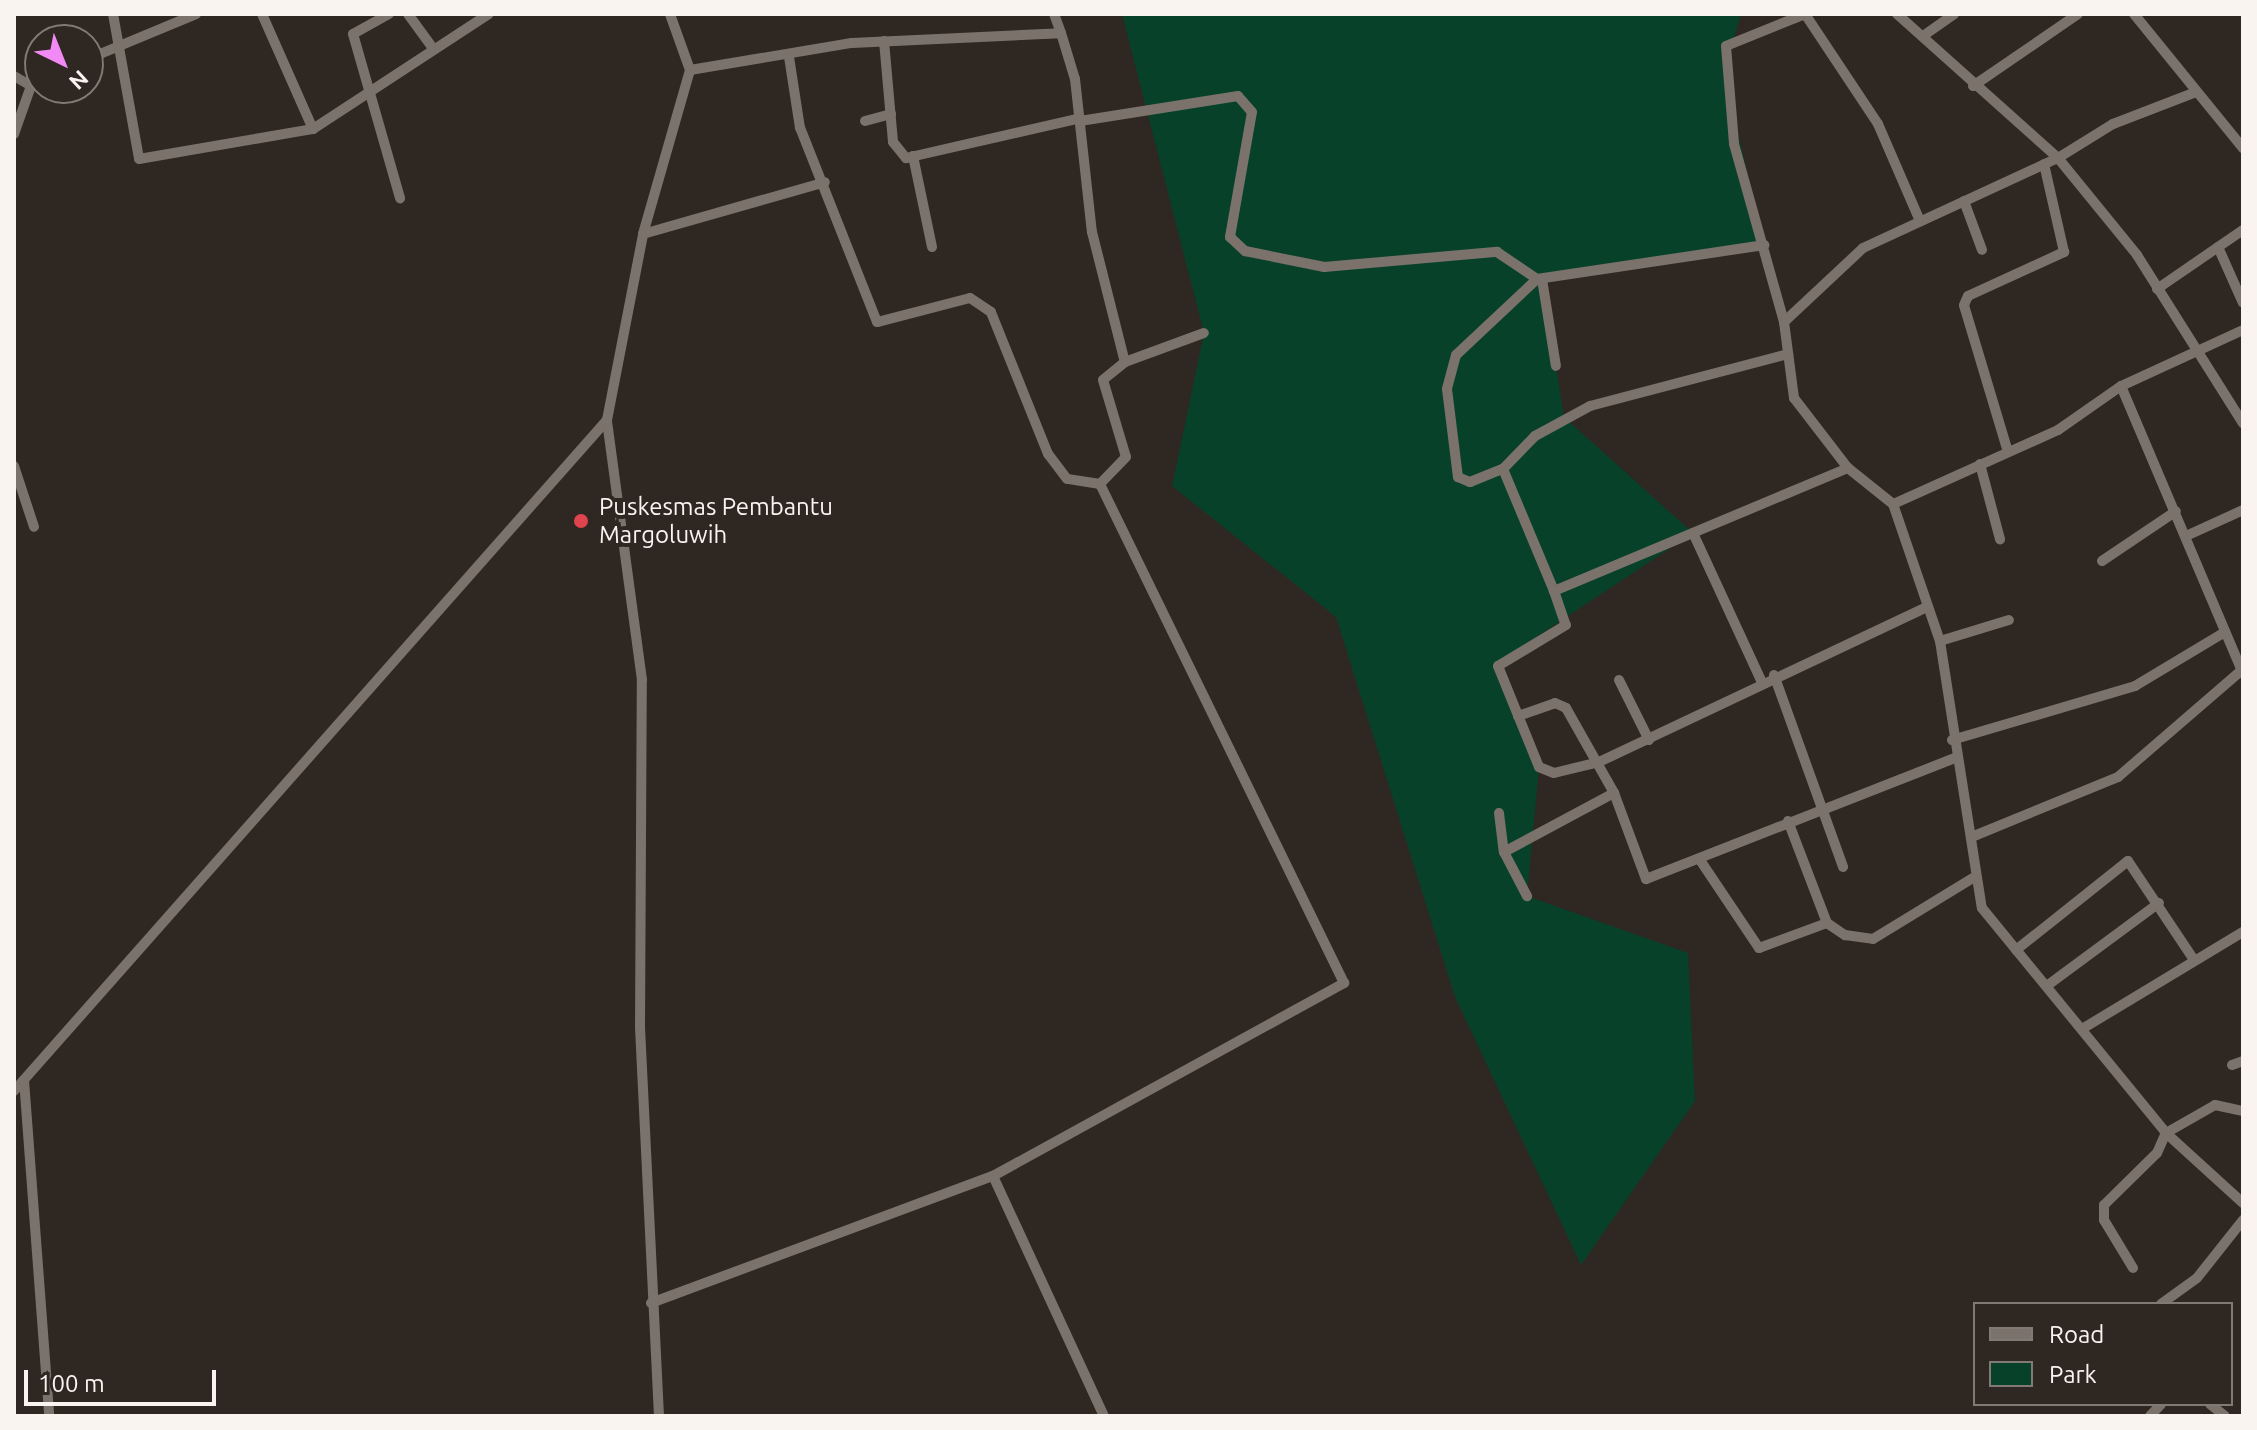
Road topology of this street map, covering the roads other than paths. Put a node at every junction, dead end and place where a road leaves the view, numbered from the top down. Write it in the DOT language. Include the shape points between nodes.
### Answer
graph roads {
  1 [pos="113,14"];
  2 [pos="196,14"];
  3 [pos="262,14"];
  4 [pos="389,14"];
  5 [pos="408,14"];
  6 [pos="670,14"];
  7 [pos="1054,14"];
  8 [pos="1805,14"];
  9 [pos="1897,14"];
  10 [pos="1954,14"];
  11 [pos="2078,14"];
  12 [pos="2134,14"];
  13 [pos="482,15"];
  14 [pos="1061,33"];
  15 [pos="1923,36"];
  16 [pos="884,41"];
  17 [pos="121,44"];
  18 [pos="431,46"];
  19 [pos="104,52"];
  20 [pos="789,57"];
  21 [pos="690,70"];
  22 [pos="1973,86"];
  23 [pos="371,87"];
  24 [pos="2196,92"];
  25 [pos="27,104"];
  26 [pos="891,114"];
  27 [pos="1080,119"];
  28 [pos="865,121"];
  29 [pos="313,129"];
  30 [pos="14,134"];
  31 [pos="2243,148"];
  32 [pos="913,156"];
  33 [pos="2058,158"];
  34 [pos="2044,164"];
  35 [pos="825,182"];
  36 [pos="400,198"];
  37 [pos="1964,201"];
  38 [pos="1920,221"];
  39 [pos="2243,230"];
  40 [pos="643,234"];
  41 [pos="1764,245"];
  42 [pos="932,247"];
  43 [pos="2218,247"];
  44 [pos="1982,250"];
  45 [pos="1540,279"];
  46 [pos="2157,289"];
  47 [pos="2243,303"];
  48 [pos="1784,322"];
  49 [pos="2243,330"];
  50 [pos="1204,333"];
  51 [pos="2200,350"];
  52 [pos="1788,354"];
  53 [pos="1125,362"];
  54 [pos="1556,366"];
  55 [pos="2121,386"];
  56 [pos="607,420"];
  57 [pos="2243,423"];
  58 [pos="2008,452"];
  59 [pos="1980,464"];
  60 [pos="14,466"];
  61 [pos="1848,468"];
  62 [pos="1503,469"];
  63 [pos="1100,484"];
  64 [pos="1893,504"];
  65 [pos="2243,510"];
  66 [pos="2176,511"];
  67 [pos="34,527"];
  68 [pos="1693,533"];
  69 [pos="2186,536"];
  70 [pos="2000,539"];
  71 [pos="2102,561"];
  72 [pos="1554,591"];
  73 [pos="1927,607"];
  74 [pos="2009,620"];
  75 [pos="2225,632"];
  76 [pos="1940,641"];
  77 [pos="2242,672"];
  78 [pos="1774,675"];
  79 [pos="1619,680"];
  80 [pos="1761,680"];
  81 [pos="1518,716"];
  82 [pos="1649,740"];
  83 [pos="1952,740"];
  84 [pos="1954,758"];
  85 [pos="1599,762"];
  86 [pos="1614,793"];
  87 [pos="1819,807"];
  88 [pos="1499,813"];
  89 [pos="1788,821"];
  90 [pos="1974,836"];
  91 [pos="1504,852"];
  92 [pos="1700,860"];
  93 [pos="1843,867"];
  94 [pos="1973,878"];
  95 [pos="1527,896"];
  96 [pos="2159,903"];
  97 [pos="1827,923"];
  98 [pos="2243,932"];
  99 [pos="2016,950"];
  100 [pos="2194,960"];
  101 [pos="2048,985"];
  102 [pos="2082,1029"];
  103 [pos="24,1080"];
  104 [pos="14,1091"];
  105 [pos="2243,1111"];
  106 [pos="2166,1133"];
  107 [pos="993,1176"];
  108 [pos="2243,1203"];
  109 [pos="2243,1220"];
  110 [pos="2133,1268"];
  111 [pos="2164,1302"];
  112 [pos="651,1303"];
  113 [pos="49,1416"];
  114 [pos="659,1416"];
  115 [pos="1104,1416"];
  1 -- 17 [label="street"];
  2 -- 17 [label="street"];
  3 -- 29 [label="street"];
  4 -- 23 [label="street" via="353,30"];
  5 -- 18 [label="street"];
  6 -- 21 [label="street"];
  7 -- 14 [label="street"];
  8 -- 38 [label="street" via="1878,124"];
  8 -- 41 [label="street" via="1724,51 1734,144"];
  9 -- 15 [label="street"];
  10 -- 15 [label="street"];
  11 -- 22 [label="street"];
  12 -- 24 [label="street"];
  13 -- 18 [label="street"];
  14 -- 16 [label="street"];
  14 -- 27 [label="street"];
  15 -- 22 [label="street"];
  16 -- 20 [label="street"];
  16 -- 26 [label="street"];
  17 -- 19 [label="street"];
  17 -- 29 [label="street" via="139,159"];
  18 -- 23 [label="street"];
  20 -- 21 [label="street"];
  20 -- 35 [label="street" via="800,128"];
  21 -- 40 [label="street"];
  22 -- 33 [label="street"];
  23 -- 29 [label="street"];
  23 -- 36 [label="street"];
  24 -- 31 [label="street"];
  24 -- 33 [label="street" via="2113,124"];
  25 -- 30 [label="street"];
  26 -- 28 [label="street"];
  26 -- 32 [label="street" via="896,151"];
  27 -- 32 [label="street"];
  27 -- 45 [label="street" via="1238,96 1252,112 1230,237 1245,251 1324,267 1497,252"];
  27 -- 53 [label="street" via="1092,232"];
  32 -- 42 [label="street"];
  33 -- 34 [label="street"];
  33 -- 46 [label="street"];
  34 -- 37 [label="street"];
  34 -- 58 [label="street" via="2064,252 1968,296 1964,305"];
  35 -- 40 [label="street"];
  35 -- 63 [label="street" via="877,322 970,298 981,302 1053,463 1076,483"];
  37 -- 38 [label="street"];
  37 -- 44 [label="street"];
  38 -- 48 [label="street" via="1838,265"];
  39 -- 43 [label="street"];
  40 -- 56 [label="street"];
  41 -- 45 [label="street"];
  41 -- 48 [label="street"];
  43 -- 46 [label="street"];
  43 -- 47 [label="street"];
  45 -- 54 [label="street"];
  45 -- 62 [label="street" via="1456,355 1448,373 1458,477 1470,482"];
  46 -- 51 [label="street"];
  48 -- 52 [label="street"];
  49 -- 51 [label="street"];
  50 -- 53 [label="street"];
  51 -- 55 [label="street"];
  51 -- 57 [label="street"];
  52 -- 61 [label="street" via="1794,398"];
  52 -- 62 [label="street" via="1590,406 1535,436"];
  53 -- 63 [label="street" via="1103,380 1126,457"];
  55 -- 58 [label="street" via="2068,424"];
  55 -- 66 [label="street"];
  56 -- 103 [label="street"];
  56 -- 112 [label="street" via="642,680 640,1027"];
  58 -- 59 [label="street"];
  59 -- 64 [label="street"];
  59 -- 70 [label="street"];
  60 -- 67 [label="street"];
  61 -- 64 [label="street"];
  61 -- 68 [label="street"];
  62 -- 72 [label="street"];
  63 -- 107 [label="street" via="1344,983"];
  64 -- 73 [label="street"];
  65 -- 69 [label="street"];
  66 -- 69 [label="street"];
  66 -- 71 [label="street"];
  68 -- 72 [label="street"];
  68 -- 80 [label="street"];
  69 -- 75 [label="street"];
  72 -- 81 [label="street" via="1566,625 1498,665"];
  73 -- 76 [label="street"];
  73 -- 78 [label="street"];
  74 -- 76 [label="street"];
  75 -- 77 [label="street"];
  75 -- 83 [label="street" via="2135,686"];
  76 -- 83 [label="street"];
  77 -- 90 [label="street" via="2118,777"];
  78 -- 80 [label="street"];
  78 -- 87 [label="street"];
  79 -- 82 [label="street"];
  80 -- 82 [label="street"];
  81 -- 85 [label="street" via="1561,705"];
  81 -- 85 [label="street" via="1544,773"];
  82 -- 85 [label="street"];
  83 -- 84 [label="street"];
  84 -- 87 [label="street"];
  84 -- 90 [label="street"];
  85 -- 86 [label="street"];
  86 -- 91 [label="street"];
  86 -- 92 [label="street" via="1646,879"];
  87 -- 89 [label="street"];
  87 -- 93 [label="street"];
  88 -- 91 [label="street"];
  89 -- 92 [label="street"];
  89 -- 97 [label="street"];
  90 -- 94 [label="street"];
  91 -- 95 [label="street"];
  92 -- 97 [label="street" via="1753,947"];
  94 -- 97 [label="street" via="1873,939"];
  94 -- 99 [label="street" via="1982,908"];
  96 -- 99 [label="street" via="2126,861"];
  96 -- 100 [label="street"];
  96 -- 101 [label="street"];
  98 -- 100 [label="street"];
  99 -- 101 [label="street"];
  100 -- 102 [label="street"];
  101 -- 102 [label="street"];
  102 -- 106 [label="street"];
  103 -- 104 [label="street"];
  103 -- 113 [label="street"];
  105 -- 106 [label="street" via="2215,1105"];
  106 -- 108 [label="street"];
  106 -- 110 [label="street" via="2157,1153 2101,1213"];
  107 -- 112 [label="street"];
  107 -- 115 [label="street"];
  109 -- 111 [label="street" via="2197,1278"];
  112 -- 114 [label="street"];
}
